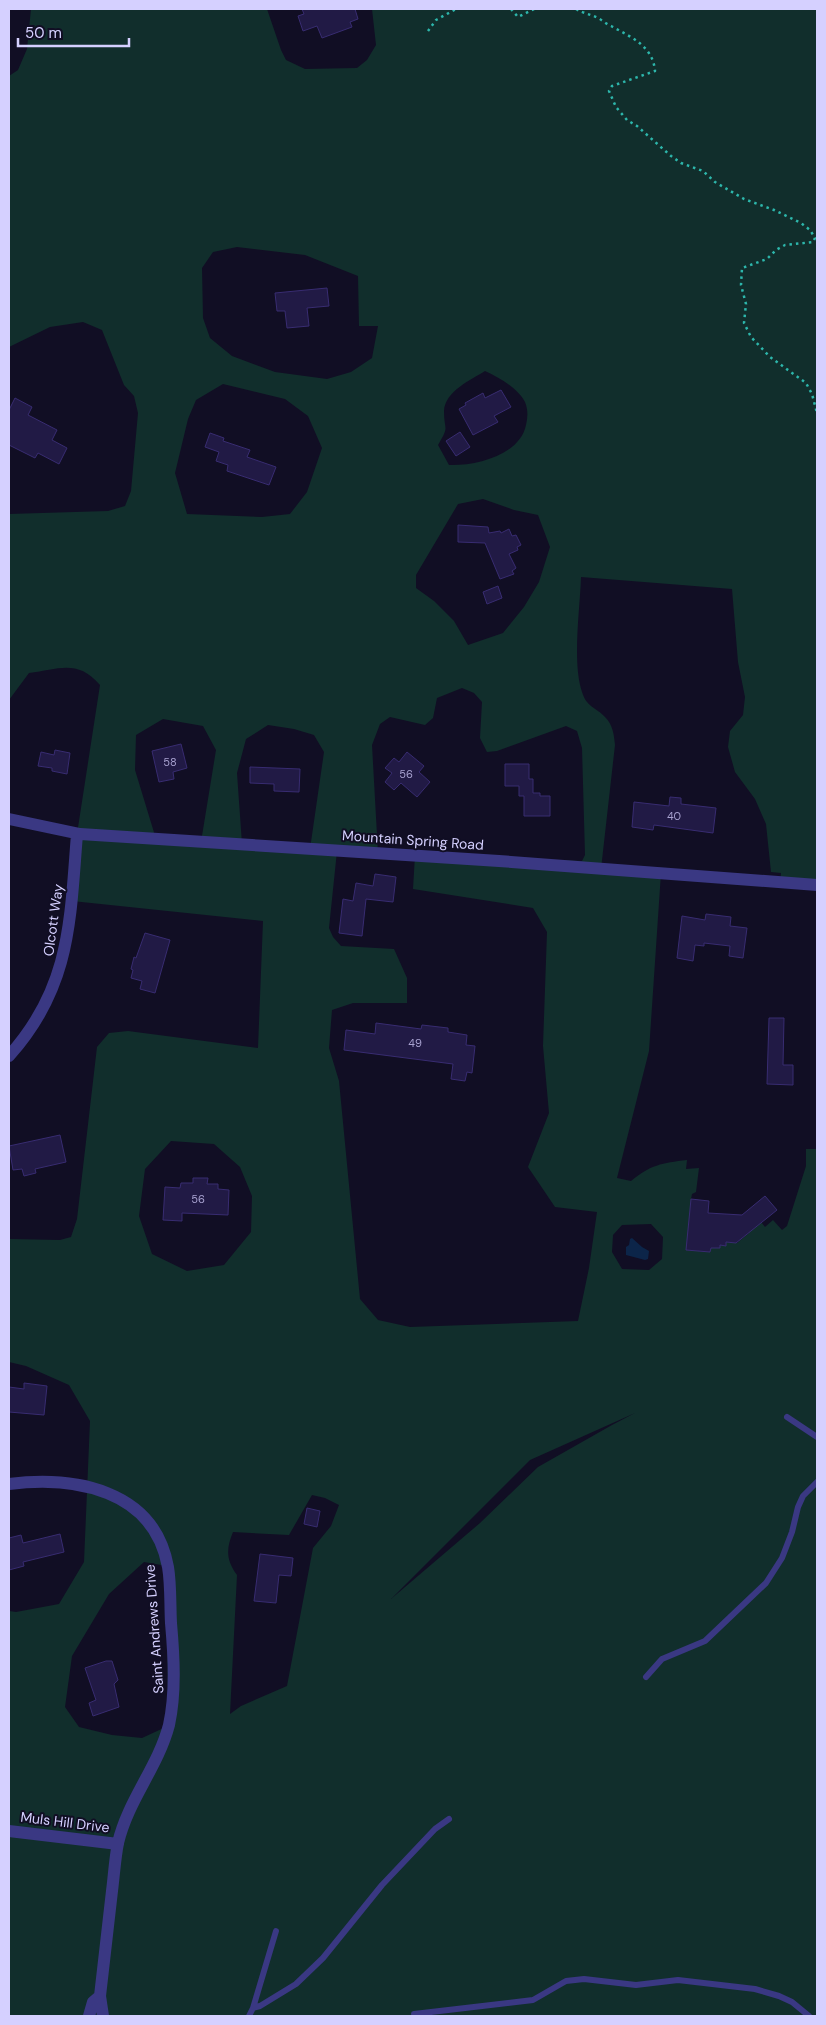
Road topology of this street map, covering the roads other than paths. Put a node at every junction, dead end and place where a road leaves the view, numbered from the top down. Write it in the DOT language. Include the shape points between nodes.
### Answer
graph roads {
  1 [pos="9,819"];
  2 [pos="76,834"];
  3 [pos="817,886"];
  4 [pos="9,1056"];
  5 [pos="786,1417"];
  6 [pos="817,1437"];
  7 [pos="817,1482"];
  8 [pos="9,1484"];
  9 [pos="646,1677"];
  10 [pos="449,1818"];
  11 [pos="9,1831"];
  12 [pos="118,1844"];
  13 [pos="276,1931"];
  14 [pos="100,1996"];
  15 [pos="253,2008"];
  16 [pos="414,2014"];
  17 [pos="89,2016"];
  18 [pos="103,2016"];
  19 [pos="249,2016"];
  20 [pos="809,2016"];
  1 -- 2 [label="street, Mountain Spring Road"];
  2 -- 3 [label="street, Mountain Spring Road" via="499,861"];
  2 -- 4 [label="street, Olcott Way" via="71,917 63,962 50,995"];
  5 -- 6 [label="lane"];
  7 -- 9 [label="lane" via="803,1496 782,1558 766,1583 705,1642 662,1659"];
  8 -- 12 [label="street, Saint Andrews Drive" via="63,1482 113,1495 133,1507 148,1522 168,1566 173,1701 162,1748 126,1815"];
  10 -- 15 [label="lane" via="382,1885 323,1958 296,1984"];
  11 -- 12 [label="street, Muls Hill Drive"];
  12 -- 14 [label="street, Saint Andrews Drive"];
  13 -- 15 [label="lane"];
  14 -- 17 [label="street, Saint Andrews Drive"];
  14 -- 18 [label="street, Saint Andrews Drive"];
  15 -- 19 [label="lane"];
  16 -- 20 [label="lane" via="533,2000 566,1981 584,1979 636,1985 678,1980 755,1989 792,2002"];
}
